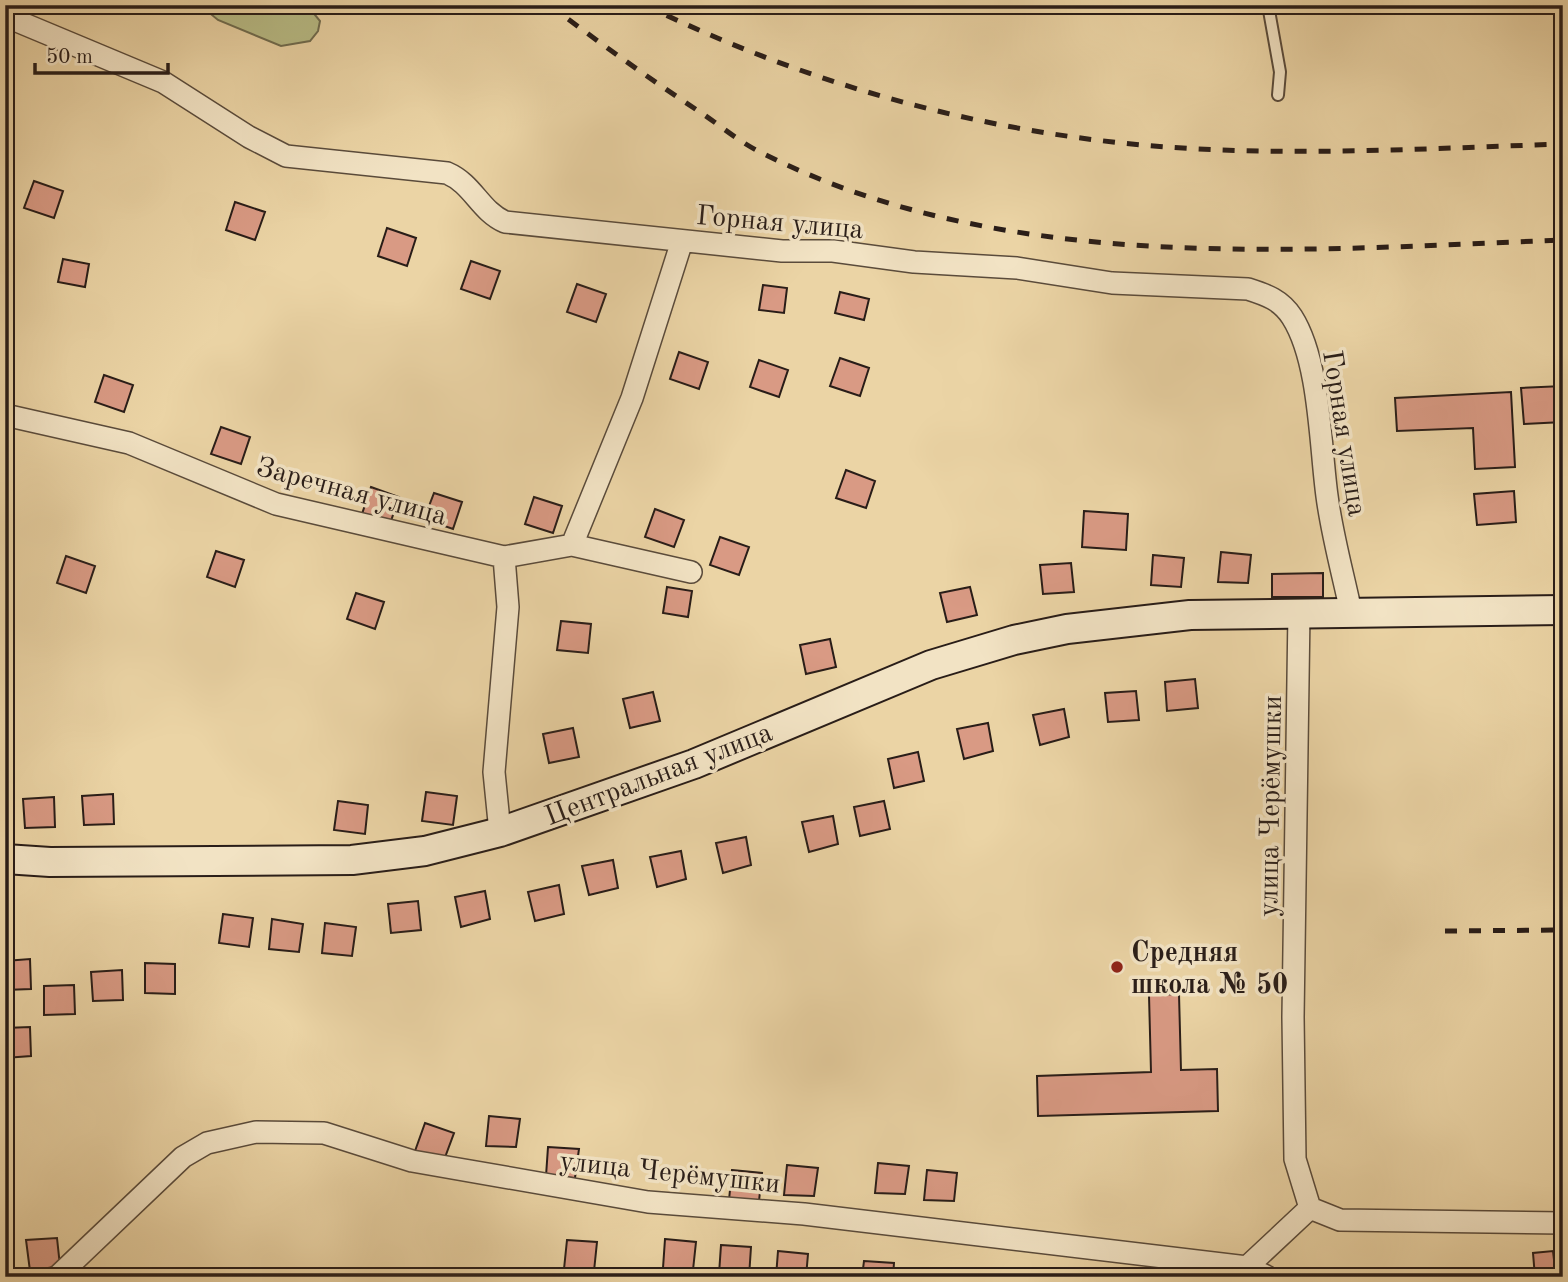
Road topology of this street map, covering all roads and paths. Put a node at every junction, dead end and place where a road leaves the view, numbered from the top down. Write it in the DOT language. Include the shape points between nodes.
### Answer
graph roads {
  1 [pos="1268,5"];
  2 [pos="5,16"];
  3 [pos="1278,95"];
  4 [pos="682,241"];
  5 [pos="5,415"];
  6 [pos="572,545"];
  7 [pos="504,558"];
  8 [pos="691,572"];
  9 [pos="1563,611"];
  10 [pos="1299,612"];
  11 [pos="1351,612"];
  12 [pos="500,832"];
  13 [pos="5,859"];
  14 [pos="1310,1208"];
  15 [pos="1563,1223"];
  16 [pos="1246,1272"];
  17 [pos="57,1277"];
  18 [pos="1268,1277"];
  1 -- 3 [label="lane" via="1280,72"];
  2 -- 4 [label="street, Горная улица" via="163,82 286,156 447,173 461,179 479,203 505,222"];
  4 -- 6 [label="street" via="632,398"];
  4 -- 11 [label="street, Горная улица" via="1017,268 1147,286 1248,289 1268,295 1293,318 1306,351 1322,433 1327,497"];
  5 -- 7 [label="street, Заречная улица" via="129,443 276,504"];
  6 -- 7 [label="street, Заречная улица"];
  6 -- 8 [label="street, Заречная улица"];
  7 -- 12 [label="street" via="508,607 494,772"];
  9 -- 11 [label="street, Центральная улица"];
  10 -- 11 [label="street, Центральная улица"];
  10 -- 12 [label="street, Центральная улица" via="1133,619 991,646 873,687 694,764"];
  10 -- 14 [label="street, улица Черёмушки" via="1295,1159"];
  12 -- 13 [label="street, Центральная улица" via="425,851 352,860"];
  14 -- 15 [label="street" via="1340,1220"];
  14 -- 16 [label="street"];
  16 -- 17 [label="street, улица Черёмушки" via="804,1214 648,1202 412,1161 324,1133 256,1132 206,1143 183,1157"];
  16 -- 18 [label="street, улица Черёмушки"];
}
